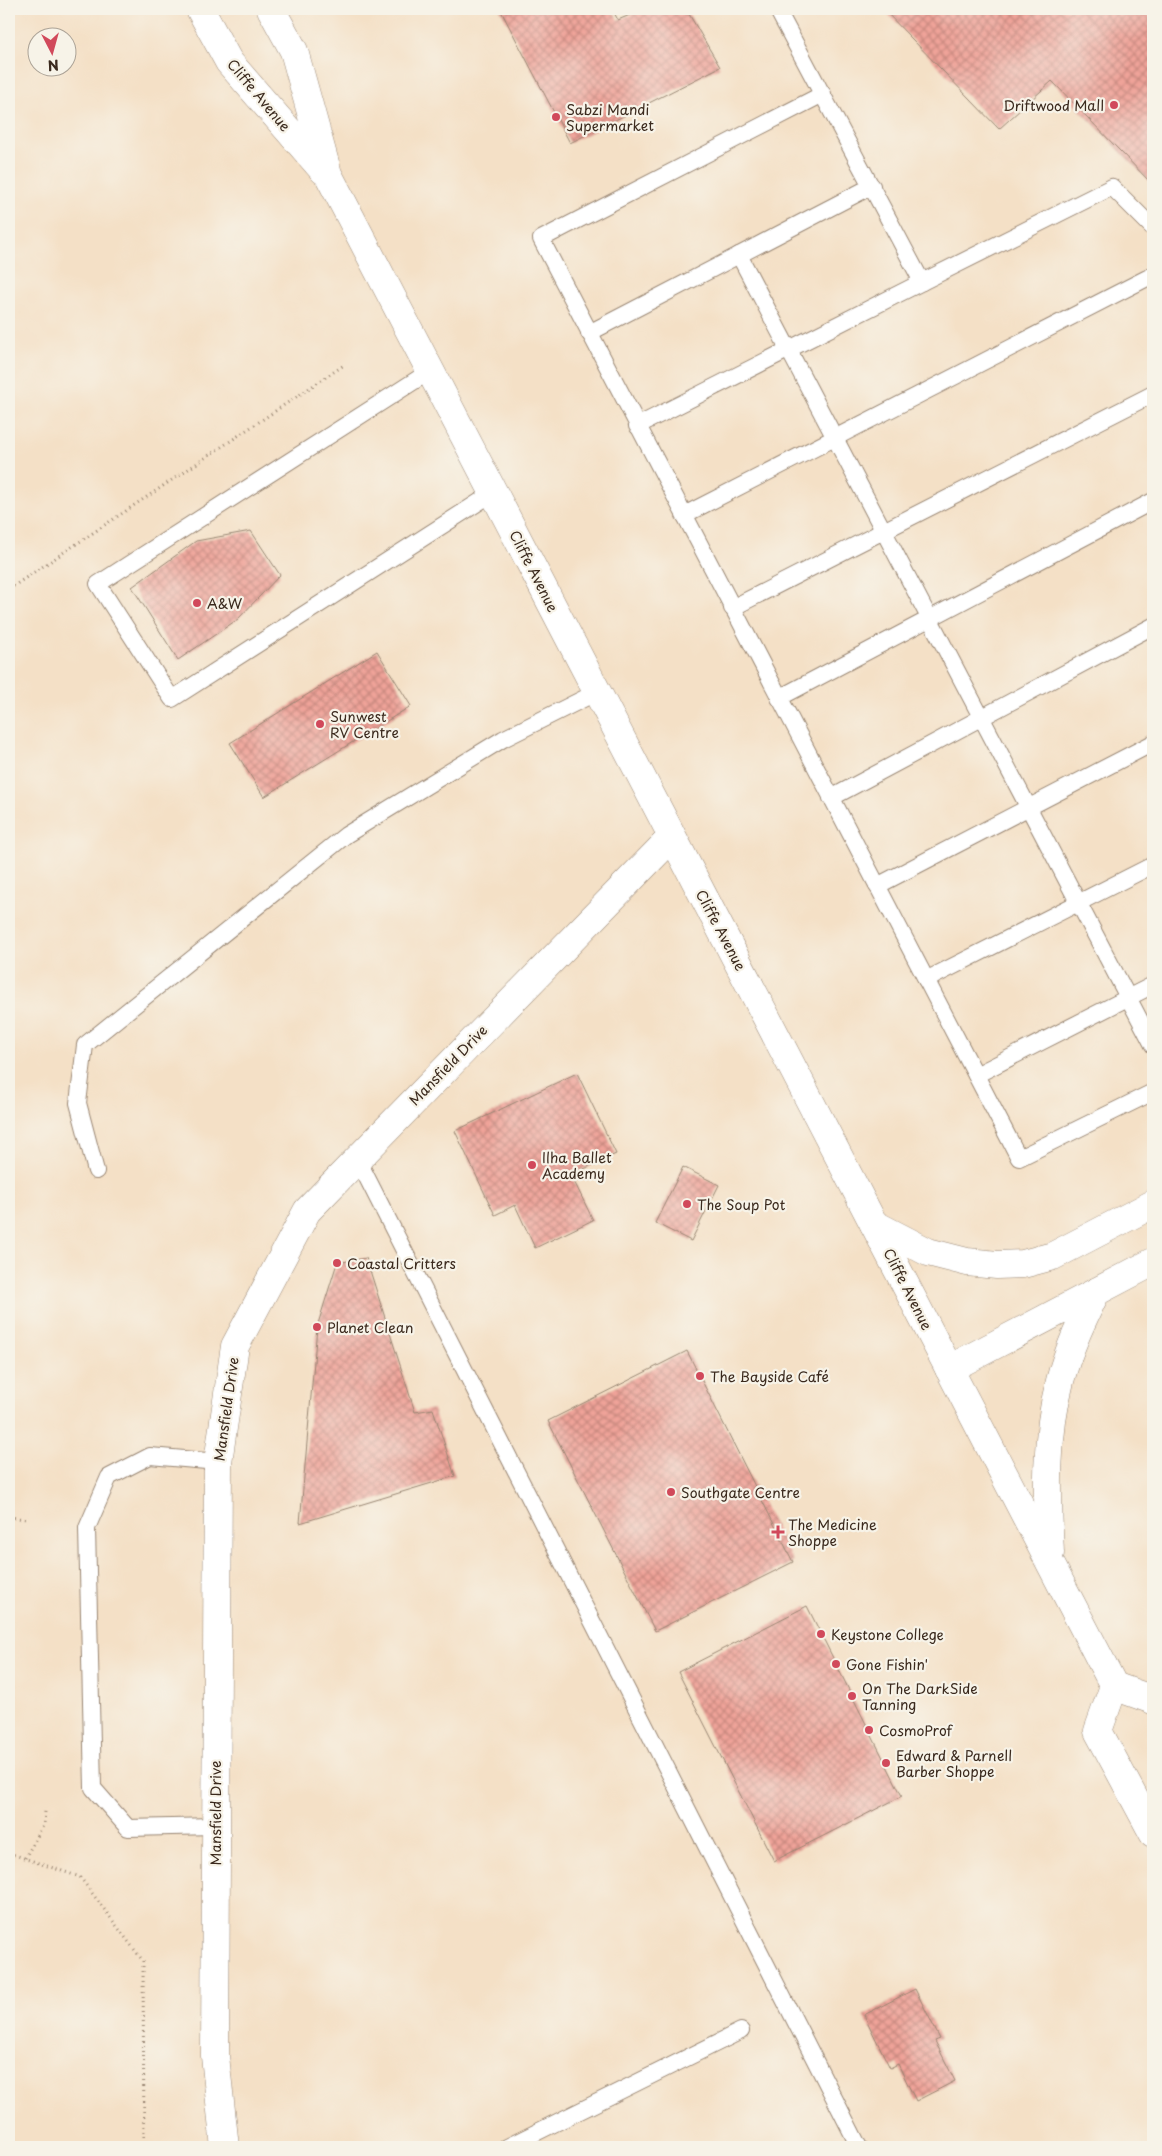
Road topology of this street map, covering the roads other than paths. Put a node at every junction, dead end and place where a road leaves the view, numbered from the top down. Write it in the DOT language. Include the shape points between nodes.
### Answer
graph roads {
  1 [pos="200,9"];
  2 [pos="271,9"];
  3 [pos="285,9"];
  4 [pos="777,9"];
  5 [pos="294,51"];
  6 [pos="823,94"];
  7 [pos="328,174"];
  8 [pos="872,186"];
  9 [pos="1153,228"];
  10 [pos="739,255"];
  11 [pos="1153,275"];
  12 [pos="922,282"];
  13 [pos="590,333"];
  14 [pos="788,350"];
  15 [pos="430,371"];
  16 [pos="1153,394"];
  17 [pos="638,426"];
  18 [pos="834,438"];
  19 [pos="493,493"];
  20 [pos="1153,501"];
  21 [pos="684,516"];
  22 [pos="883,531"];
  23 [pos="732,608"];
  24 [pos="930,619"];
  25 [pos="1153,626"];
  26 [pos="597,692"];
  27 [pos="779,698"];
  28 [pos="982,717"];
  29 [pos="1153,744"];
  30 [pos="831,798"];
  31 [pos="1029,808"];
  32 [pos="672,838"];
  33 [pos="1153,865"];
  34 [pos="878,886"];
  35 [pos="1080,904"];
  36 [pos="926,980"];
  37 [pos="1153,985"];
  38 [pos="1129,998"];
  39 [pos="1153,1045"];
  40 [pos="976,1075"];
  41 [pos="1153,1092"];
  42 [pos="357,1158"];
  43 [pos="96,1172"];
  44 [pos="1153,1204"];
  45 [pos="874,1224"];
  46 [pos="1153,1262"];
  47 [pos="1096,1292"];
  48 [pos="949,1369"];
  49 [pos="218,1462"];
  50 [pos="1051,1562"];
  51 [pos="1114,1686"];
  52 [pos="1153,1700"];
  53 [pos="215,1826"];
  54 [pos="1153,1833"];
  55 [pos="741,2031"];
  56 [pos="225,2147"];
  57 [pos="507,2147"];
  58 [pos="859,2147"];
  1 -- 7 [label="main road, Cliffe Avenue" via="229,62"];
  2 -- 5 [label="main road, Cliffe Avenue"];
  3 -- 5 [label="main road"];
  4 -- 6 [label="lane"];
  5 -- 7 [label="main road, Cliffe Avenue"];
  6 -- 8 [label="lane"];
  6 -- 13 [label="lane" via="541,239"];
  7 -- 15 [label="main road, Cliffe Avenue"];
  8 -- 10 [label="lane"];
  8 -- 12 [label="lane"];
  9 -- 12 [label="lane" via="1112,187"];
  10 -- 13 [label="lane"];
  10 -- 14 [label="lane"];
  11 -- 18 [label="lane"];
  12 -- 14 [label="lane"];
  13 -- 17 [label="lane"];
  14 -- 17 [label="lane"];
  14 -- 18 [label="lane"];
  15 -- 19 [label="main road, Cliffe Avenue"];
  15 -- 19 [label="lane" via="98,584 172,699"];
  16 -- 22 [label="lane"];
  17 -- 21 [label="lane"];
  18 -- 21 [label="lane"];
  18 -- 22 [label="lane"];
  19 -- 26 [label="main road, Cliffe Avenue"];
  20 -- 24 [label="lane"];
  21 -- 23 [label="lane"];
  22 -- 23 [label="lane"];
  22 -- 24 [label="lane"];
  23 -- 27 [label="lane"];
  24 -- 27 [label="lane"];
  24 -- 28 [label="lane"];
  25 -- 28 [label="lane"];
  26 -- 32 [label="main road, Cliffe Avenue"];
  26 -- 43 [label="lane" via="503,739 346,835 85,1045 78,1103"];
  27 -- 30 [label="lane"];
  28 -- 30 [label="lane"];
  28 -- 31 [label="lane"];
  29 -- 31 [label="lane"];
  30 -- 34 [label="lane"];
  31 -- 34 [label="lane"];
  31 -- 35 [label="lane"];
  32 -- 42 [label="main road, Mansfield Drive"];
  32 -- 45 [label="main road, Cliffe Avenue"];
  33 -- 35 [label="lane"];
  34 -- 36 [label="lane"];
  35 -- 36 [label="lane"];
  35 -- 38 [label="lane"];
  36 -- 40 [label="lane"];
  37 -- 38 [label="lane"];
  38 -- 39 [label="lane"];
  38 -- 40 [label="lane"];
  40 -- 41 [label="lane" via="1020,1158"];
  42 -- 49 [label="main road, Mansfield Drive" via="307,1211 235,1346"];
  42 -- 58 [label="lane"];
  44 -- 45 [label="main road" via="1053,1256 1023,1264 967,1262 928,1252"];
  45 -- 48 [label="main road, Cliffe Avenue"];
  46 -- 47 [label="main road"];
  47 -- 48 [label="main road"];
  47 -- 50 [label="main road" via="1074,1337 1053,1412 1047,1495"];
  48 -- 50 [label="main road, Cliffe Avenue"];
  49 -- 53 [label="main road, Mansfield Drive"];
  49 -- 53 [label="lane" via="150,1456 108,1478 87,1528 92,1788 128,1828"];
  50 -- 51 [label="main road, Cliffe Avenue"];
  51 -- 52 [label="main road"];
  51 -- 54 [label="main road" via="1098,1731"];
  53 -- 56 [label="main road, Mansfield Drive" via="216,2056"];
  55 -- 57 [label="lane"];
}
